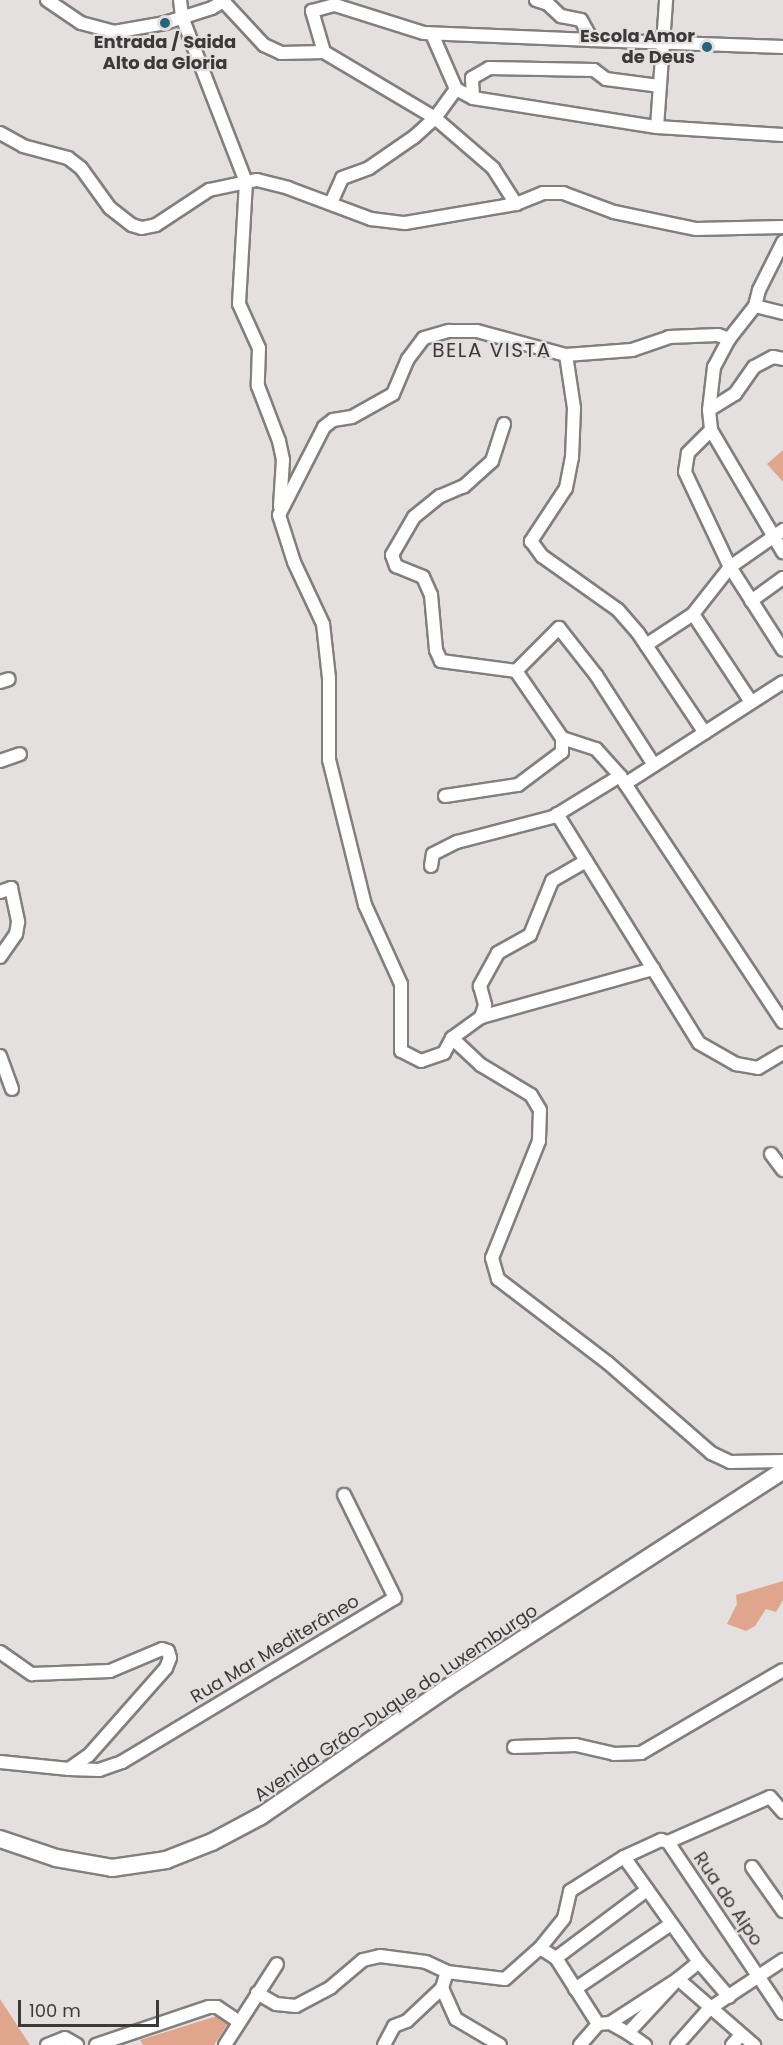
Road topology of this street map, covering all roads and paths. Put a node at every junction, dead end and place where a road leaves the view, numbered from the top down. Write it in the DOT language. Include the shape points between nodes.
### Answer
graph roads {
  1 [pos="47,0"];
  2 [pos="180,0"];
  3 [pos="536,0"];
  4 [pos="666,0"];
  5 [pos="224,1"];
  6 [pos="311,6"];
  7 [pos="561,16"];
  8 [pos="182,17"];
  9 [pos="432,33"];
  10 [pos="562,38"];
  11 [pos="592,40"];
  12 [pos="664,44"];
  13 [pos="783,47"];
  14 [pos="324,52"];
  15 [pos="659,86"];
  16 [pos="456,89"];
  17 [pos="472,98"];
  18 [pos="435,118"];
  19 [pos="657,127"];
  20 [pos="0,133"];
  21 [pos="783,135"];
  22 [pos="246,182"];
  23 [pos="331,203"];
  24 [pos="516,204"];
  25 [pos="783,227"];
  26 [pos="783,243"];
  27 [pos="755,306"];
  28 [pos="783,313"];
  29 [pos="729,339"];
  30 [pos="566,355"];
  31 [pos="783,359"];
  32 [pos="709,410"];
  33 [pos="504,424"];
  34 [pos="711,430"];
  35 [pos="279,515"];
  36 [pos="778,533"];
  37 [pos="783,552"];
  38 [pos="730,567"];
  39 [pos="783,578"];
  40 [pos="751,601"];
  41 [pos="693,614"];
  42 [pos="646,645"];
  43 [pos="783,650"];
  44 [pos="516,671"];
  45 [pos="783,682"];
  46 [pos="751,702"];
  47 [pos="705,733"];
  48 [pos="562,738"];
  49 [pos="20,754"];
  50 [pos="0,761"];
  51 [pos="654,765"];
  52 [pos="623,780"];
  53 [pos="445,796"];
  54 [pos="557,814"];
  55 [pos="586,861"];
  56 [pos="431,866"];
  57 [pos="0,892"];
  58 [pos="0,957"];
  59 [pos="653,969"];
  60 [pos="481,1017"];
  61 [pos="783,1022"];
  62 [pos="452,1038"];
  63 [pos="783,1053"];
  64 [pos="0,1056"];
  65 [pos="12,1089"];
  66 [pos="771,1154"];
  67 [pos="783,1170"];
  68 [pos="783,1461"];
  69 [pos="783,1472"];
  70 [pos="344,1495"];
  71 [pos="0,1652"];
  72 [pos="783,1670"];
  73 [pos="514,1747"];
  74 [pos="0,1762"];
  75 [pos="69,1769"];
  76 [pos="783,1812"];
  77 [pos="0,1839"];
  78 [pos="668,1842"];
  79 [pos="624,1857"];
  80 [pos="752,1867"];
  81 [pos="647,1890"];
  82 [pos="783,1911"];
  83 [pos="671,1924"];
  84 [pos="540,1948"];
  85 [pos="556,1958"];
  86 [pos="783,1960"];
  87 [pos="699,1962"];
  88 [pos="277,1964"];
  89 [pos="447,1972"];
  90 [pos="759,1976"];
  91 [pos="678,1979"];
  92 [pos="442,1988"];
  93 [pos="576,1989"];
  94 [pos="257,1994"];
  95 [pos="729,1997"];
  96 [pos="709,2009"];
  97 [pos="783,2013"];
  98 [pos="239,2022"];
  99 [pos="604,2024"];
  100 [pos="628,2032"];
  101 [pos="127,2033"];
  102 [pos="741,2035"];
  103 [pos="47,2045"];
  104 [pos="77,2045"];
  105 [pos="96,2045"];
  106 [pos="134,2045"];
  107 [pos="225,2045"];
  108 [pos="384,2045"];
  109 [pos="500,2045"];
  110 [pos="580,2045"];
  111 [pos="645,2045"];
  112 [pos="677,2045"];
  113 [pos="732,2045"];
  114 [pos="754,2045"];
  1 -- 8 [label="street" via="81,23 114,32"];
  2 -- 8 [label="street"];
  3 -- 7 [label="street" via="548,4"];
  4 -- 12 [label="street"];
  5 -- 8 [label="street"];
  5 -- 14 [label="street" via="264,45 281,53"];
  6 -- 9 [label="street" via="335,5"];
  6 -- 14 [label="street"];
  7 -- 10 [label="street"];
  7 -- 11 [label="street" via="581,20"];
  8 -- 22 [label="street"];
  9 -- 10 [label="street"];
  9 -- 16 [label="street"];
  10 -- 11 [label="street"];
  11 -- 12 [label="street"];
  12 -- 13 [label="street"];
  12 -- 15 [label="street"];
  14 -- 18 [label="street"];
  15 -- 17 [label="street" via="606,79 594,70 489,68 472,78"];
  15 -- 19 [label="street"];
  16 -- 17 [label="street"];
  16 -- 18 [label="street"];
  17 -- 19 [label="street" via="524,103"];
  18 -- 23 [label="street" via="390,155 342,178"];
  18 -- 24 [label="street" via="493,168"];
  19 -- 21 [label="street"];
  20 -- 22 [label="street" via="23,146 68,158 81,168 110,208 142,228 156,225 209,190"];
  22 -- 23 [label="street" via="288,188"];
  22 -- 35 [label="street" via="239,304 259,348 258,386 283,460"];
  23 -- 24 [label="street" via="370,219 405,224"];
  24 -- 25 [label="street" via="543,193 562,193 614,212 663,223 696,228"];
  26 -- 27 [label="street"];
  27 -- 28 [label="street"];
  27 -- 29 [label="street"];
  29 -- 30 [label="street" via="718,335 669,337 632,350"];
  29 -- 32 [label="street" via="714,367"];
  30 -- 35 [label="street" via="477,331 449,331 424,338 408,359 393,394 352,417 333,420 324,427"];
  30 -- 42 [label="street" via="574,408 572,457 566,488 531,542 542,556 618,610"];
  31 -- 32 [label="street" via="773,357 754,367 735,394"];
  32 -- 34 [label="street"];
  33 -- 44 [label="street" via="492,461 464,486 440,496 414,516 392,555 396,566 423,578 430,595 436,650 441,661"];
  34 -- 36 [label="street"];
  34 -- 38 [label="street" via="688,453 685,472"];
  35 -- 62 [label="street" via="294,562 323,624 329,678 329,760 365,905 401,984 401,1050 421,1061 444,1053"];
  36 -- 37 [label="street"];
  36 -- 38 [label="street"];
  38 -- 40 [label="street"];
  38 -- 41 [label="street"];
  39 -- 40 [label="street"];
  40 -- 43 [label="street"];
  41 -- 42 [label="street"];
  41 -- 46 [label="street"];
  42 -- 47 [label="street"];
  44 -- 48 [label="street"];
  44 -- 51 [label="street" via="559,628 596,675"];
  45 -- 46 [label="street"];
  46 -- 47 [label="street"];
  47 -- 51 [label="street"];
  48 -- 52 [label="street" via="596,749"];
  48 -- 53 [label="street" via="562,752 518,785"];
  49 -- 50 [label="street"];
  51 -- 52 [label="street"];
  52 -- 54 [label="street"];
  52 -- 61 [label="street"];
  54 -- 55 [label="street"];
  54 -- 56 [label="street" via="457,842 432,854"];
  55 -- 59 [label="street"];
  55 -- 60 [label="street" via="552,881 530,935 498,953 480,986 485,1005"];
  57 -- 58 [label="street" via="11,888 18,922 16,934"];
  59 -- 60 [label="street"];
  59 -- 63 [label="street" via="699,1043 711,1053 758,1068"];
  60 -- 62 [label="street"];
  62 -- 68 [label="street" via="481,1065 531,1095 540,1110 540,1141 492,1258 498,1279 608,1363 711,1453 730,1462"];
  64 -- 65 [label="street"];
  66 -- 67 [label="street"];
  69 -- 77 [label="main road, Avenida Grão-Duque do Luxemburgo" via="447,1688 261,1816 212,1842 166,1860 112,1868 56,1858"];
  70 -- 75 [label="street, Rua Mar Mediterâneo" via="395,1598 122,1762 99,1770"];
  71 -- 75 [label="street" via="32,1674 58,1674 110,1671 153,1650 168,1651 166,1668 89,1755"];
  72 -- 73 [label="street" via="641,1753 614,1754 576,1745"];
  74 -- 75 [label="street"];
  76 -- 78 [label="street" via="773,1797"];
  78 -- 79 [label="street" via="661,1840"];
  78 -- 90 [label="street, Rua do Aipo"];
  79 -- 81 [label="street"];
  79 -- 84 [label="street" via="570,1891 564,1918"];
  80 -- 82 [label="street"];
  81 -- 83 [label="street"];
  81 -- 85 [label="street"];
  83 -- 87 [label="street"];
  83 -- 93 [label="street"];
  84 -- 85 [label="street"];
  84 -- 89 [label="street" via="506,1979"];
  85 -- 93 [label="street"];
  86 -- 90 [label="street"];
  87 -- 91 [label="street"];
  87 -- 95 [label="street"];
  88 -- 94 [label="street"];
  89 -- 92 [label="street"];
  89 -- 94 [label="street" via="426,1962 396,1956 374,1957 363,1960 317,1996 296,2006 276,2004"];
  90 -- 95 [label="street"];
  90 -- 97 [label="street, Rua do Aipo"];
  91 -- 96 [label="street"];
  91 -- 99 [label="street"];
  91 -- 100 [label="street"];
  92 -- 108 [label="street" via="407,2020 394,2026"];
  92 -- 109 [label="street" via="456,2019"];
  93 -- 99 [label="street"];
  94 -- 98 [label="street"];
  95 -- 96 [label="street"];
  96 -- 102 [label="street"];
  96 -- 112 [label="street"];
  98 -- 101 [label="street" via="213,2006"];
  98 -- 107 [label="street"];
  99 -- 100 [label="street"];
  99 -- 110 [label="street"];
  100 -- 111 [label="street"];
  101 -- 105 [label="street"];
  101 -- 106 [label="street"];
  102 -- 113 [label="street"];
  102 -- 114 [label="street"];
  103 -- 104 [label="street" via="65,2038"];
}
